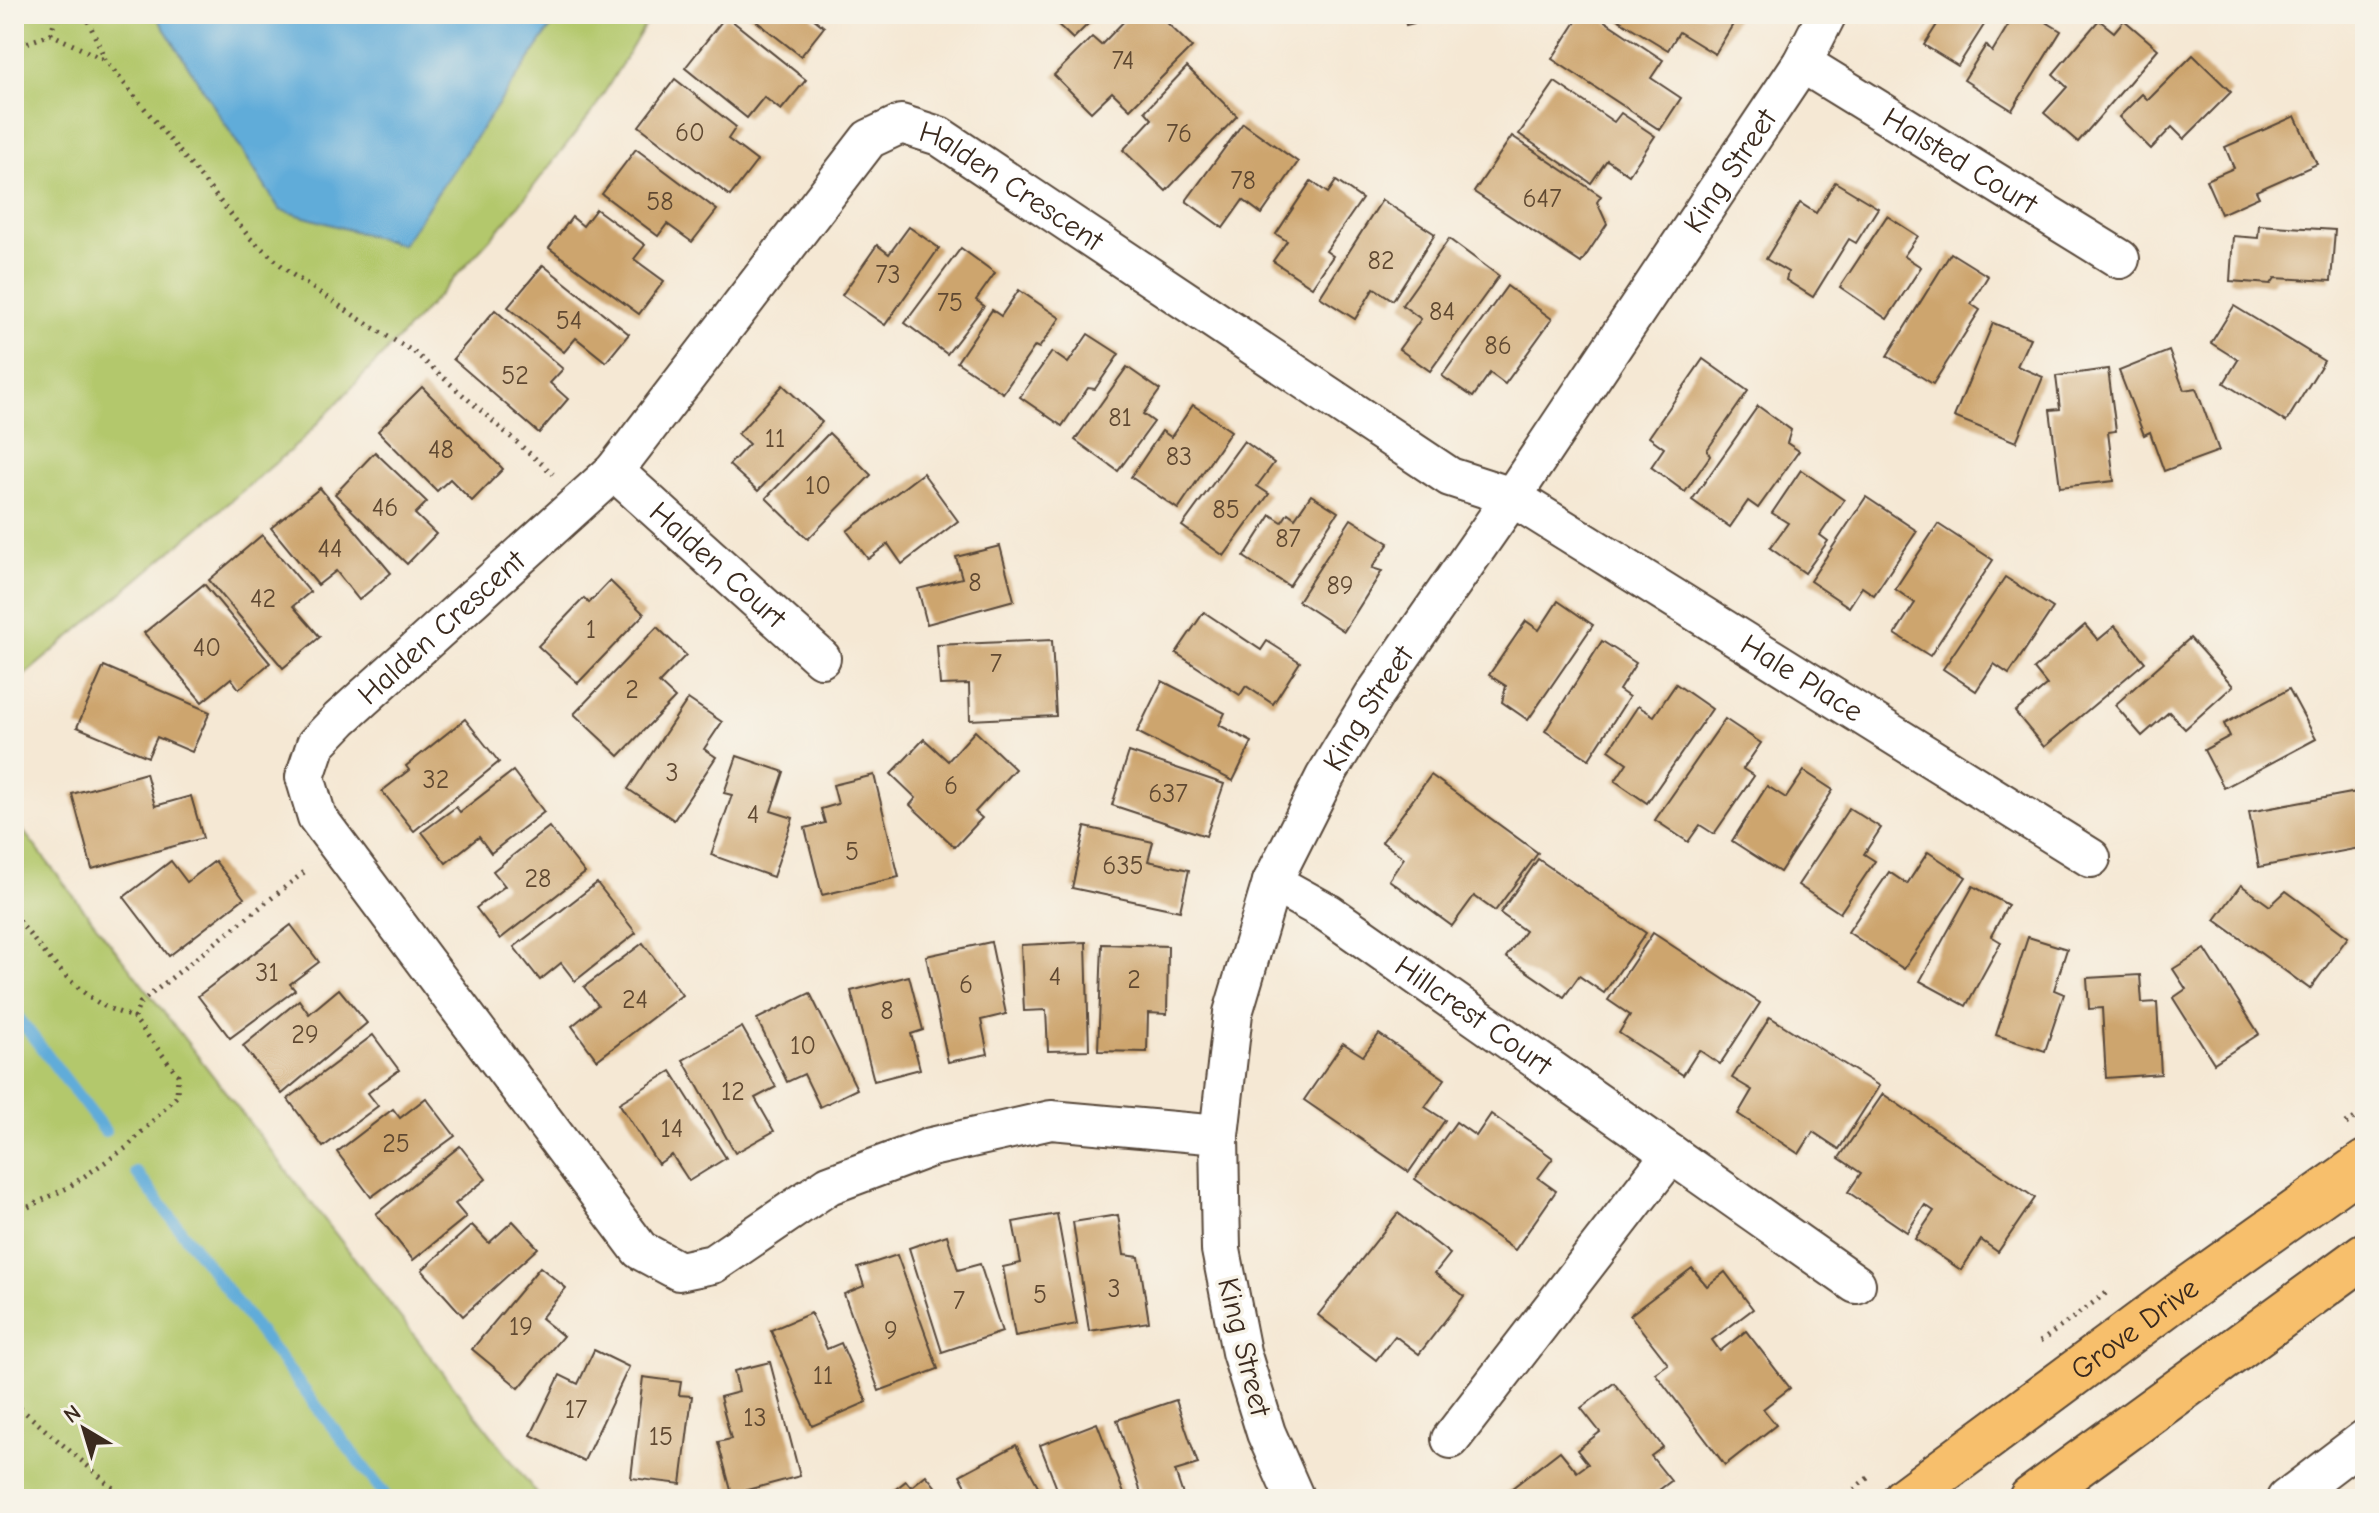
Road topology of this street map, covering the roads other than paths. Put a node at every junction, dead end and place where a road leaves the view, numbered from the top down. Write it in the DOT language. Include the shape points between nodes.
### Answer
graph roads {
  1 [pos="1827,14"];
  2 [pos="1802,63"];
  3 [pos="2120,259"];
  4 [pos="614,471"];
  5 [pos="1512,497"];
  6 [pos="821,658"];
  7 [pos="2091,858"];
  8 [pos="1272,882"];
  9 [pos="1219,1135"];
  10 [pos="1671,1154"];
  11 [pos="2365,1163"];
  12 [pos="2365,1255"];
  13 [pos="1856,1284"];
  14 [pos="1451,1439"];
  15 [pos="2365,1439"];
  16 [pos="1295,1499"];
  17 [pos="1905,1499"];
  18 [pos="2031,1499"];
  19 [pos="2286,1499"];
  1 -- 2 [label="street, King Street"];
  2 -- 3 [label="street, Halsted Court"];
  2 -- 5 [label="street, King Street"];
  4 -- 5 [label="street, Halden Crescent" via="869,139 901,124 939,136 1450,477"];
  4 -- 6 [label="street, Halden Court"];
  4 -- 9 [label="street, Halden Crescent" via="340,719 316,744 305,777 317,817 337,846 640,1250 679,1271 713,1264 829,1185 931,1147 1051,1120"];
  5 -- 7 [label="street, Hale Place"];
  5 -- 8 [label="street, King Street" via="1375,694"];
  8 -- 9 [label="street, King Street" via="1233,1013"];
  8 -- 10 [label="street, Hillcrest Court" via="1328,913"];
  9 -- 16 [label="street, King Street" via="1221,1250 1241,1352 1266,1433"];
  10 -- 13 [label="street, Hillcrest Court"];
  10 -- 14 [label="street"];
  11 -- 17 [label="main road, Grove Drive"];
  12 -- 18 [label="main road"];
  15 -- 19 [label="street"];
}
